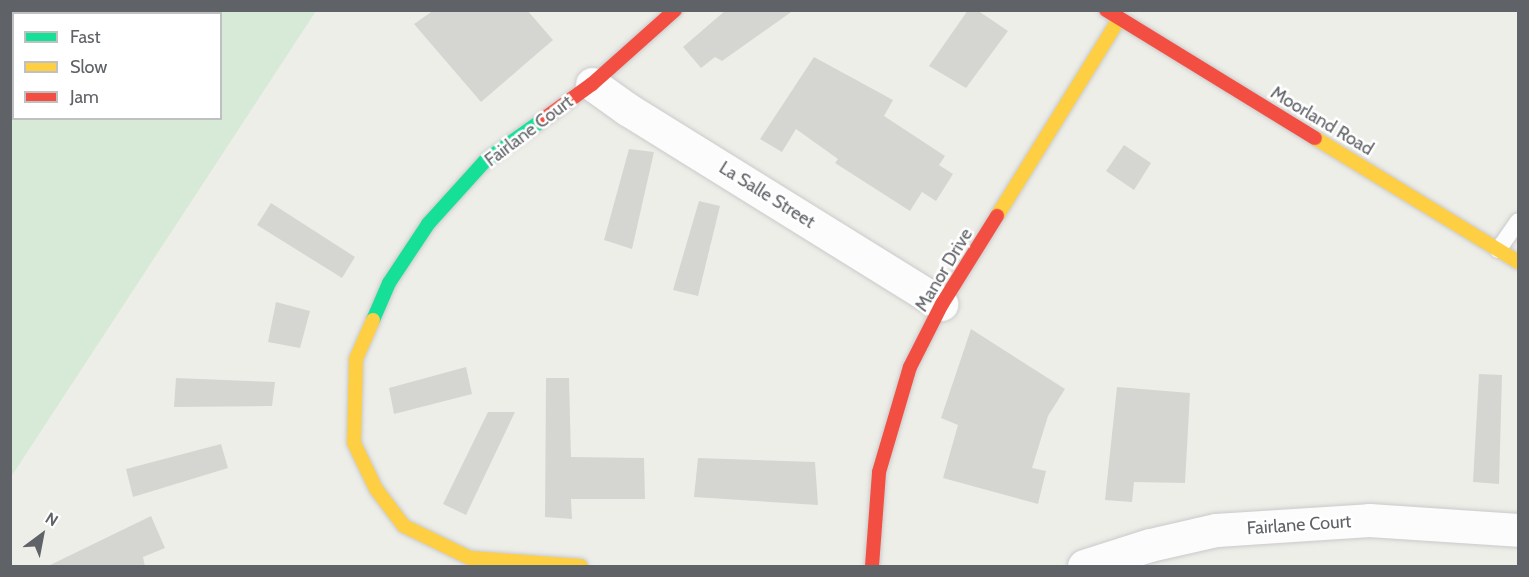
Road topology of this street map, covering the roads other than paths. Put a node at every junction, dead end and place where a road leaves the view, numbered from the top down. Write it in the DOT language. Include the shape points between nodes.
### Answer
graph roads {
  1 [pos="675,10"];
  2 [pos="1106,10"];
  3 [pos="1119,19"];
  4 [pos="592,84"];
  5 [pos="1518,221"];
  6 [pos="1498,250"];
  7 [pos="1518,262"];
  8 [pos="942,304"];
  9 [pos="1518,530"];
  10 [pos="581,567"];
  11 [pos="872,567"];
  12 [pos="1084,567"];
  1 -- 4 [label="street, Fairlane Court"];
  2 -- 3 [label="street, Moorland Road"];
  3 -- 6 [label="street, Moorland Road"];
  3 -- 8 [label="street, Manor Drive"];
  4 -- 8 [label="street, La Salle Street"];
  4 -- 10 [label="street, Fairlane Court" via="485,161 428,224 389,283 356,358 354,443 376,489 404,526 470,558"];
  5 -- 6 [label="lane"];
  6 -- 7 [label="street, Moorland Road"];
  8 -- 11 [label="street, Manor Drive" via="910,367 879,472"];
  9 -- 12 [label="street, Fairlane Court" via="1369,520 1216,530 1150,545"];
}
